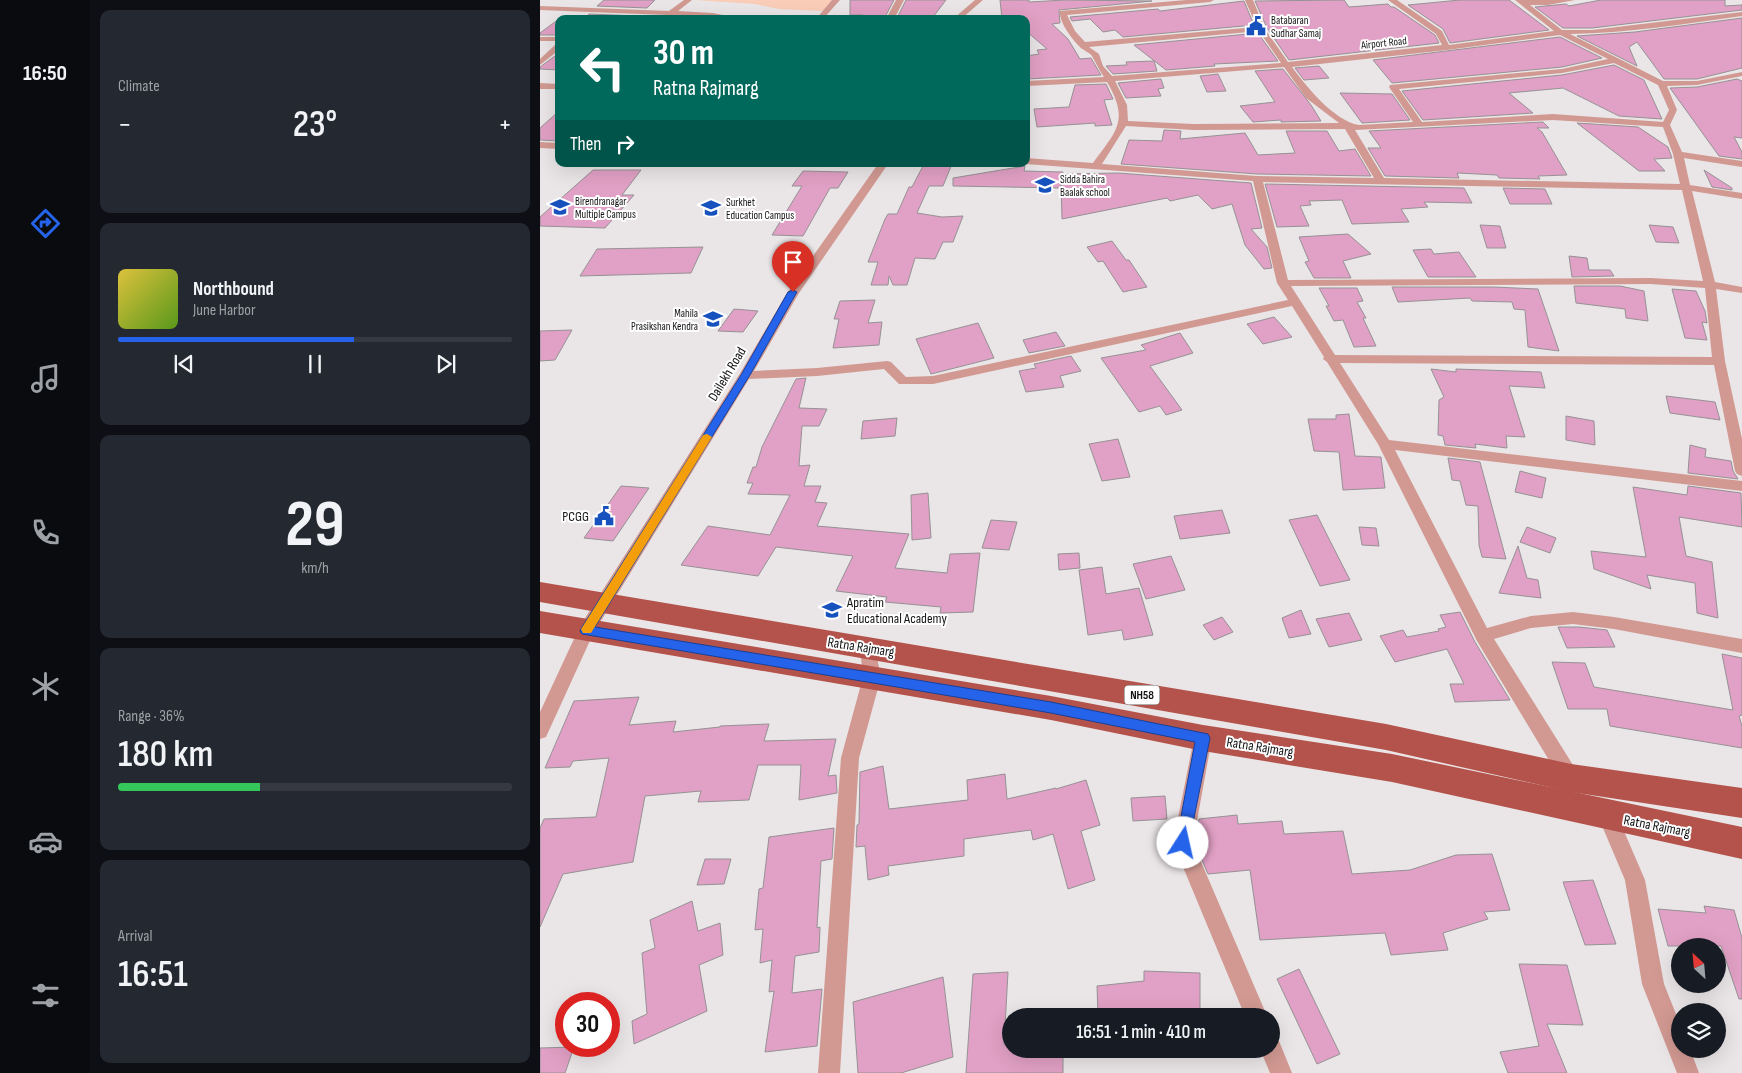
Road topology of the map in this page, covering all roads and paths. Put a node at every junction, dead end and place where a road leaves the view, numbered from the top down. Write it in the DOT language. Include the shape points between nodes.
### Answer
graph roads {
  1 [pos="688,0"];
  2 [pos="836,0"];
  3 [pos="900,0"];
  4 [pos="979,0"];
  5 [pos="1210,0"];
  6 [pos="1249,0"];
  7 [pos="1392,0"];
  8 [pos="1571,0"];
  9 [pos="1521,1"];
  10 [pos="540,8"];
  11 [pos="671,13"];
  12 [pos="1742,14"];
  13 [pos="668,15"];
  14 [pos="691,15"];
  15 [pos="823,15"];
  16 [pos="892,15"];
  17 [pos="961,15"];
  18 [pos="1261,29"];
  19 [pos="1560,32"];
  20 [pos="540,39"];
  21 [pos="555,39"];
  22 [pos="1082,45"];
  23 [pos="1447,48"];
  24 [pos="555,49"];
  25 [pos="1617,60"];
  26 [pos="540,62"];
  27 [pos="1287,66"];
  28 [pos="1742,74"];
  29 [pos="1110,80"];
  30 [pos="1030,84"];
  31 [pos="1662,84"];
  32 [pos="540,86"];
  33 [pos="555,87"];
  34 [pos="1124,123"];
  35 [pos="1419,124"];
  36 [pos="1666,125"];
  37 [pos="1348,126"];
  38 [pos="540,145"];
  39 [pos="555,146"];
  40 [pos="1678,154"];
  41 [pos="1030,161"];
  42 [pos="1742,164"];
  43 [pos="1096,165"];
  44 [pos="881,167"];
  45 [pos="1257,179"];
  46 [pos="1381,182"];
  47 [pos="1685,187"];
  48 [pos="1742,196"];
  49 [pos="1282,282"];
  50 [pos="1710,285"];
  51 [pos="1742,290"];
  52 [pos="1294,302"];
  53 [pos="1330,359"];
  54 [pos="1719,361"];
  55 [pos="745,375"];
  56 [pos="1385,444"];
  57 [pos="1742,471"];
  58 [pos="1742,486"];
  59 [pos="540,592"];
  60 [pos="603,604"];
  61 [pos="540,622"];
  62 [pos="586,631"];
  63 [pos="1482,636"];
  64 [pos="1742,646"];
  65 [pos="868,648"];
  66 [pos="872,677"];
  67 [pos="540,731"];
  68 [pos="1203,738"];
  69 [pos="1571,778"];
  70 [pos="1742,803"];
  71 [pos="1610,816"];
  72 [pos="1742,843"];
  73 [pos="1252,1008"];
  74 [pos="1275,1058"];
  75 [pos="829,1073"];
  76 [pos="1281,1073"];
  77 [pos="1688,1073"];
  1 -- 11 [label="street"];
  2 -- 15 [label="street"];
  3 -- 16 [label="street"];
  4 -- 17 [label="street"];
  5 -- 22 [label="street" via="1063,13 1068,28"];
  6 -- 18 [label="street"];
  7 -- 23 [label="street" via="1439,33"];
  8 -- 9 [label="street" via="1548,3"];
  9 -- 19 [label="street"];
  10 -- 11 [label="street"];
  11 -- 13 [label="street"];
  11 -- 14 [label="street"];
  12 -- 19 [label="street, Airport Road" via="1590,32"];
  18 -- 22 [label="street"];
  18 -- 27 [label="street"];
  19 -- 23 [label="street, Airport Road"];
  19 -- 25 [label="street"];
  20 -- 21 [label="street"];
  22 -- 29 [label="street" via="1096,56 1097,63"];
  23 -- 27 [label="street, Airport Road"];
  24 -- 26 [label="street"];
  25 -- 31 [label="street"];
  25 -- 35 [label="street" via="1562,71 1393,87"];
  27 -- 29 [label="street, Airport Road"];
  27 -- 37 [label="street" via="1308,96"];
  28 -- 31 [label="street" via="1697,83"];
  29 -- 30 [label="street, Airport Road"];
  29 -- 34 [label="street" via="1124,106"];
  31 -- 36 [label="street" via="1673,110"];
  32 -- 33 [label="street"];
  34 -- 37 [label="street" via="1194,127"];
  34 -- 43 [label="street"];
  35 -- 36 [label="street" via="1553,117"];
  35 -- 37 [label="street"];
  36 -- 40 [label="street"];
  37 -- 46 [label="street"];
  38 -- 39 [label="street"];
  40 -- 42 [label="street"];
  40 -- 47 [label="street"];
  41 -- 43 [label="street"];
  43 -- 45 [label="street"];
  44 -- 55 [label="street, Dailekh Road" via="793,292"];
  45 -- 46 [label="street"];
  45 -- 49 [label="street"];
  46 -- 47 [label="street"];
  47 -- 48 [label="street"];
  47 -- 50 [label="street"];
  49 -- 50 [label="street" via="1650,280"];
  49 -- 52 [label="street"];
  50 -- 51 [label="street"];
  50 -- 54 [label="street"];
  52 -- 53 [label="street"];
  52 -- 55 [label="street" via="933,380 903,381 887,365"];
  53 -- 54 [label="street"];
  53 -- 56 [label="street"];
  54 -- 57 [label="street"];
  55 -- 60 [label="street, Dailekh Road"];
  56 -- 58 [label="street"];
  56 -- 63 [label="street"];
  59 -- 60 [label="main road, Ratna Rajmarg / NH58"];
  60 -- 62 [label="street, Dailekh Road"];
  60 -- 65 [label="main road, Ratna Rajmarg / NH58"];
  61 -- 62 [label="main road, Ratna Rajmarg / NH58"];
  62 -- 66 [label="main road, Ratna Rajmarg / NH58"];
  62 -- 67 [label="street, Dailekh Road"];
  63 -- 64 [label="street" via="1531,622 1573,618"];
  63 -- 69 [label="street"];
  65 -- 66 [label="street"];
  65 -- 69 [label="main road, Ratna Rajmarg / NH58" via="1386,737"];
  66 -- 68 [label="main road, Ratna Rajmarg / NH58"];
  66 -- 75 [label="street" via="850,758"];
  68 -- 71 [label="main road, Ratna Rajmarg / NH58" via="1392,768"];
  68 -- 73 [label="street" via="1183,843"];
  69 -- 70 [label="main road, Ratna Rajmarg / NH58"];
  69 -- 71 [label="street"];
  71 -- 72 [label="main road, Ratna Rajmarg / NH58"];
  71 -- 77 [label="street" via="1635,880 1653,984"];
  74 -- 76 [label="street"];
}
